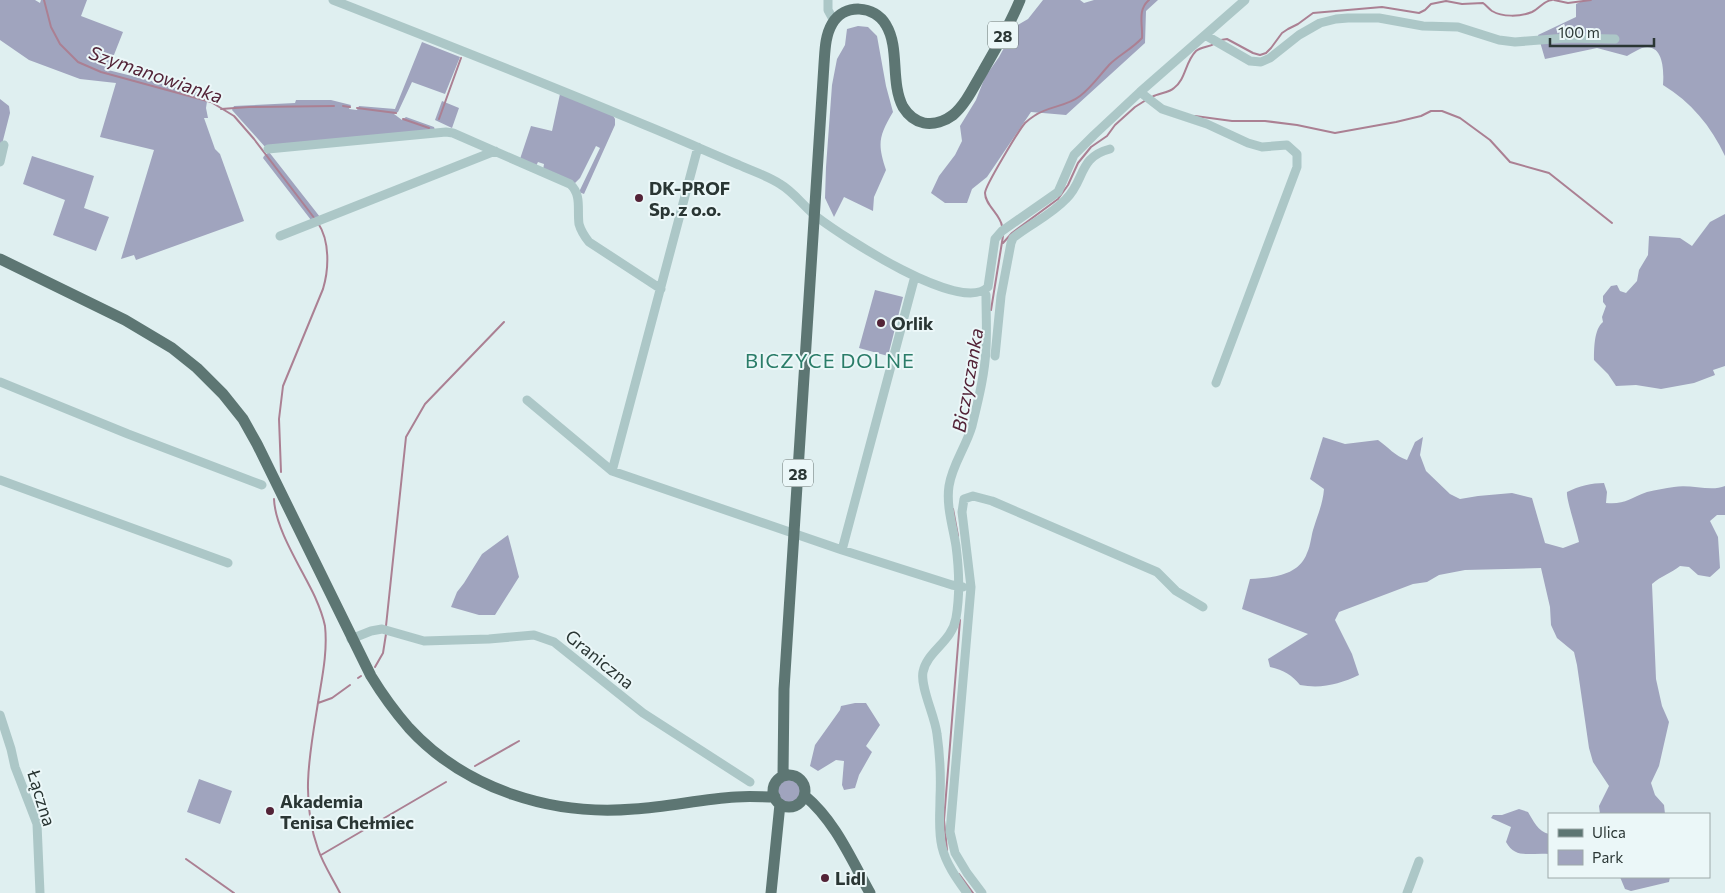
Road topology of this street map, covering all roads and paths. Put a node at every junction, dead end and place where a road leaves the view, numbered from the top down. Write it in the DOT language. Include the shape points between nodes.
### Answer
graph roads {
  1 [pos="333,0"];
  2 [pos="828,0"];
  3 [pos="1020,0"];
  4 [pos="1245,0"];
  5 [pos="834,21"];
  6 [pos="1209,37"];
  7 [pos="1615,39"];
  8 [pos="1143,94"];
  9 [pos="4,145"];
  10 [pos="698,148"];
  11 [pos="268,149"];
  12 [pos="1110,149"];
  13 [pos="495,151"];
  14 [pos="0,162"];
  15 [pos="1058,192"];
  16 [pos="1068,198"];
  17 [pos="815,215"];
  18 [pos="280,236"];
  19 [pos="0,260"];
  20 [pos="914,276"];
  21 [pos="661,289"];
  22 [pos="992,294"];
  23 [pos="996,356"];
  24 [pos="0,382"];
  25 [pos="1216,383"];
  26 [pos="527,400"];
  27 [pos="612,471"];
  28 [pos="0,480"];
  29 [pos="262,485"];
  30 [pos="795,533"];
  31 [pos="842,550"];
  32 [pos="228,563"];
  33 [pos="958,586"];
  34 [pos="971,587"];
  35 [pos="1204,607"];
  36 [pos="351,639"];
  37 [pos="0,715"];
  38 [pos="788,775"];
  39 [pos="750,782"];
  40 [pos="787,799"];
  41 [pos="1419,861"];
  42 [pos="965,889"];
  43 [pos="40,893"];
  44 [pos="771,893"];
  45 [pos="870,893"];
  46 [pos="982,893"];
  47 [pos="1407,893"];
  1 -- 10 [label="street"];
  2 -- 5 [label="street" via="828,10"];
  3 -- 5 [label="main road, 28" via="966,100 954,114 938,122 921,122 909,114 900,100 891,38 884,21 859,9 846,12"];
  4 -- 6 [label="street"];
  5 -- 17 [label="main road, 28" via="826,45"];
  6 -- 7 [label="street" via="1250,61 1261,62 1320,23 1362,17 1423,26 1458,27 1515,42"];
  6 -- 8 [label="street"];
  8 -- 15 [label="street" via="1074,155"];
  8 -- 25 [label="street" via="1162,109 1207,124 1248,143 1262,147 1287,145 1297,154 1297,167"];
  9 -- 14 [label="street"];
  10 -- 17 [label="street" via="782,185"];
  10 -- 21 [label="street"];
  11 -- 13 [label="street" via="446,132"];
  12 -- 16 [label="street" via="1089,160"];
  13 -- 18 [label="street"];
  13 -- 21 [label="street" via="570,184 576,191 582,234 589,242"];
  15 -- 16 [label="street"];
  15 -- 22 [label="street" via="1004,229 995,239 988,287"];
  16 -- 22 [label="street" via="1013,238"];
  17 -- 20 [label="street" via="880,259"];
  17 -- 30 [label="main road, 28"];
  19 -- 36 [label="main road" via="151,334 197,368 223,394 257,444"];
  20 -- 22 [label="street" via="951,290"];
  20 -- 31 [label="street"];
  21 -- 27 [label="street"];
  22 -- 23 [label="street"];
  22 -- 33 [label="street" via="979,394 971,429 949,486"];
  24 -- 29 [label="street"];
  26 -- 27 [label="street"];
  27 -- 30 [label="street"];
  28 -- 32 [label="street"];
  30 -- 31 [label="street"];
  30 -- 38 [label="main road, 28" via="784,700"];
  31 -- 33 [label="street"];
  33 -- 34 [label="street"];
  33 -- 42 [label="street" via="953,629 927,660 922,679 937,733 941,770 941,846 952,871"];
  34 -- 35 [label="street" via="962,512 964,499 972,496 992,501 1158,572 1176,591"];
  34 -- 46 [label="street" via="950,832 955,853"];
  36 -- 39 [label="street, Graniczna" via="382,629 424,641 534,635 547,638 643,713"];
  36 -- 40 [label="main road" via="382,694 410,729 454,766 509,793 559,806 609,810 737,797"];
  37 -- 43 [label="street, Łączna" via="15,767 37,824"];
  38 -- 40 [label="main road" via="777,780"];
  38 -- 40 [label="main road, 28" via="803,782 806,788"];
  40 -- 44 [label="main road" via="775,848"];
  40 -- 45 [label="main road" via="822,814 850,855"];
  41 -- 47 [label="street"];
}
